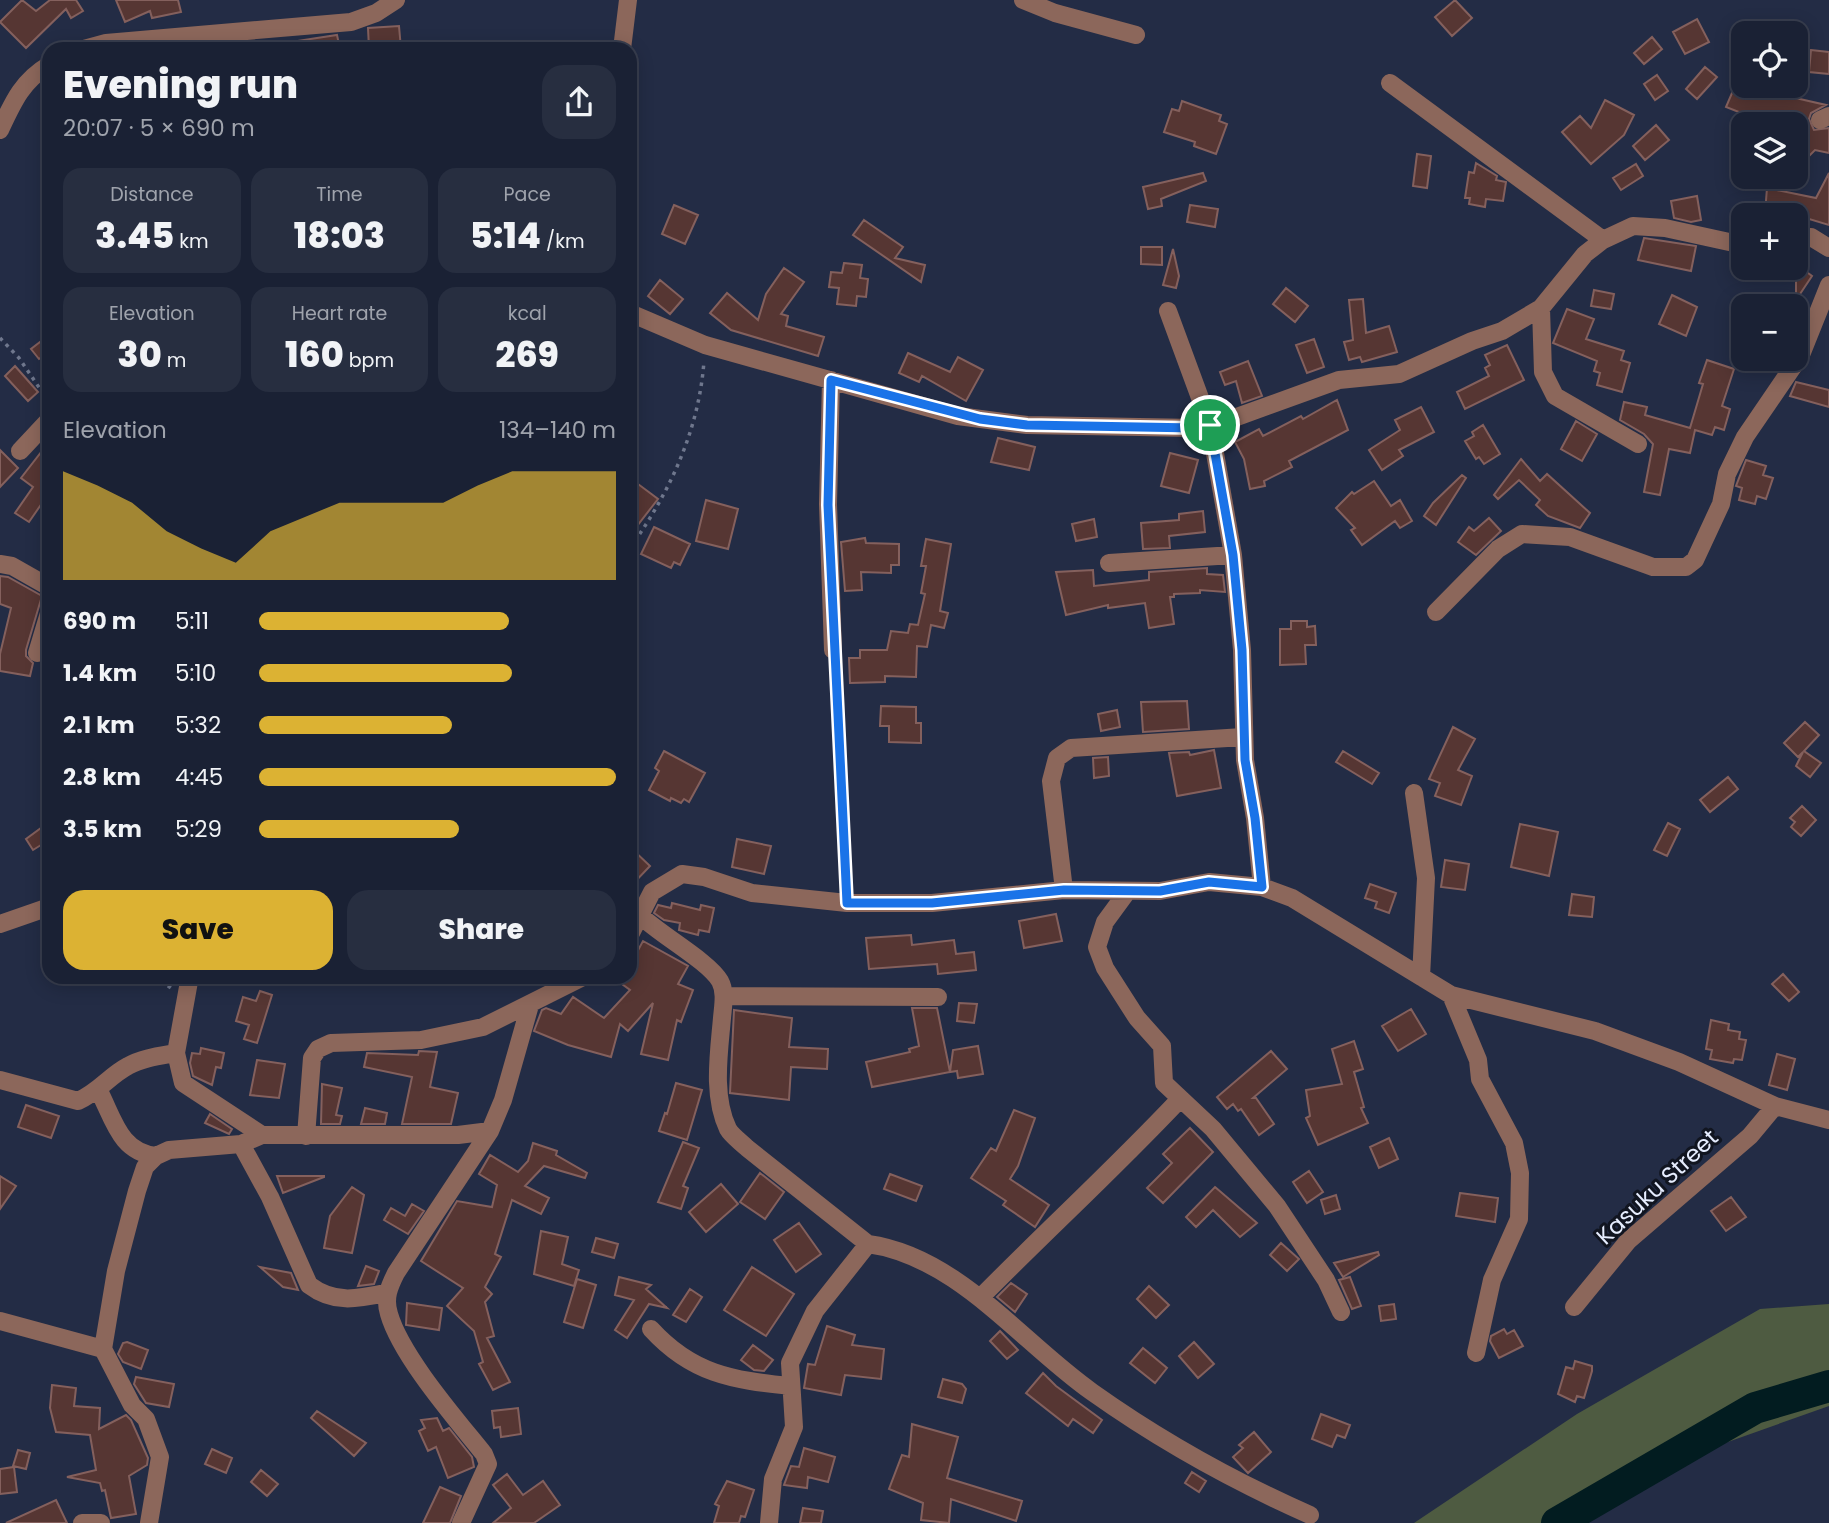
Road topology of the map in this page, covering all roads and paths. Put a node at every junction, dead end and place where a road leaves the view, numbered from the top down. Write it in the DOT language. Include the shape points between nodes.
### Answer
graph roads {
  1 [pos="396,0"];
  2 [pos="628,0"];
  3 [pos="1023,0"];
  4 [pos="1136,35"];
  5 [pos="118,42"];
  6 [pos="623,42"];
  7 [pos="42,69"];
  8 [pos="1390,83"];
  9 [pos="0,130"];
  10 [pos="1808,237"];
  11 [pos="1603,240"];
  12 [pos="1731,243"];
  13 [pos="1829,247"];
  14 [pos="1829,285"];
  15 [pos="1541,308"];
  16 [pos="1168,311"];
  17 [pos="637,316"];
  18 [pos="0,338"];
  19 [pos="705,345"];
  20 [pos="831,380"];
  21 [pos="42,392"];
  22 [pos="1210,425"];
  23 [pos="42,427"];
  24 [pos="1638,444"];
  25 [pos="20,451"];
  26 [pos="637,537"];
  27 [pos="1233,555"];
  28 [pos="1109,563"];
  29 [pos="0,564"];
  30 [pos="42,583"];
  31 [pos="1436,612"];
  32 [pos="42,636"];
  33 [pos="833,650"];
  34 [pos="37,653"];
  35 [pos="1243,737"];
  36 [pos="1414,793"];
  37 [pos="1262,887"];
  38 [pos="1064,890"];
  39 [pos="1127,892"];
  40 [pos="847,903"];
  41 [pos="42,909"];
  42 [pos="637,910"];
  43 [pos="637,914"];
  44 [pos="0,924"];
  45 [pos="1420,977"];
  46 [pos="189,984"];
  47 [pos="570,984"];
  48 [pos="1451,995"];
  49 [pos="724,996"];
  50 [pos="938,998"];
  51 [pos="530,1005"];
  52 [pos="176,1053"];
  53 [pos="0,1080"];
  54 [pos="99,1091"];
  55 [pos="1179,1100"];
  56 [pos="1775,1106"];
  57 [pos="1829,1120"];
  58 [pos="490,1131"];
  59 [pos="262,1135"];
  60 [pos="306,1136"];
  61 [pos="241,1144"];
  62 [pos="156,1156"];
  63 [pos="868,1244"];
  64 [pos="386,1293"];
  65 [pos="980,1298"];
  66 [pos="1574,1307"];
  67 [pos="1341,1312"];
  68 [pos="0,1321"];
  69 [pos="651,1329"];
  70 [pos="103,1349"];
  71 [pos="1476,1353"];
  72 [pos="790,1386"];
  73 [pos="1310,1515"];
  74 [pos="82,1523"];
  75 [pos="101,1523"];
  76 [pos="149,1523"];
  77 [pos="461,1523"];
  78 [pos="769,1523"];
  1 -- 5 [label="street" via="351,22"];
  2 -- 6 [label="street"];
  3 -- 4 [label="street"];
  7 -- 9 [label="street" via="17,93"];
  8 -- 11 [label="street"];
  10 -- 13 [label="street"];
  11 -- 12 [label="street" via="1645,225"];
  11 -- 15 [label="street" via="1568,273"];
  14 -- 31 [label="street" via="1801,355 1745,437 1695,560 1686,567 1653,567 1570,537 1522,534 1498,549"];
  15 -- 22 [label="street" via="1502,331 1399,374 1339,380"];
  15 -- 24 [label="street" via="1543,372 1555,396"];
  16 -- 22 [label="street"];
  17 -- 19 [label="street"];
  18 -- 21 [label="path"];
  19 -- 20 [label="street"];
  19 -- 26 [label="path" via="702,390 686,446"];
  20 -- 22 [label="street" via="958,416 1027,425"];
  20 -- 33 [label="street" via="828,505"];
  22 -- 27 [label="street"];
  23 -- 25 [label="street"];
  27 -- 28 [label="street"];
  27 -- 35 [label="street" via="1242,650"];
  29 -- 30 [label="street"];
  32 -- 34 [label="street"];
  33 -- 40 [label="path"];
  35 -- 37 [label="street"];
  35 -- 38 [label="street" via="1071,748 1057,758 1051,781"];
  36 -- 45 [label="street" via="1426,878"];
  37 -- 39 [label="street" via="1209,882"];
  37 -- 45 [label="street" via="1292,898"];
  38 -- 39 [label="street"];
  38 -- 40 [label="street" via="932,903"];
  39 -- 55 [label="street" via="1105,922 1097,947 1137,1018 1162,1046 1164,1083"];
  40 -- 42 [label="street" via="752,893 682,874 652,892"];
  41 -- 44 [label="street"];
  43 -- 49 [label="street" via="715,975"];
  45 -- 48 [label="street"];
  46 -- 52 [label="street"];
  47 -- 51 [label="street"];
  48 -- 56 [label="street" via="1595,1031 1679,1062"];
  48 -- 71 [label="street" via="1478,1060 1480,1079 1514,1143 1520,1173 1520,1219 1492,1280"];
  49 -- 50 [label="street"];
  49 -- 63 [label="street" via="718,1064 729,1131"];
  51 -- 58 [label="street"];
  51 -- 60 [label="street" via="453,1035 331,1043 318,1049 312,1058"];
  52 -- 54 [label="street" via="125,1067"];
  52 -- 59 [label="street" via="183,1083"];
  53 -- 54 [label="street" via="78,1101"];
  54 -- 62 [label="street" via="125,1145 139,1154"];
  55 -- 65 [label="street" via="1114,1170"];
  55 -- 67 [label="street" via="1213,1129 1278,1206"];
  56 -- 57 [label="street"];
  56 -- 66 [label="street, Kasuku Street" via="1750,1136 1628,1241"];
  58 -- 60 [label="street"];
  58 -- 64 [label="street"];
  59 -- 60 [label="street"];
  59 -- 61 [label="street"];
  61 -- 62 [label="street" via="169,1150"];
  61 -- 64 [label="street" via="309,1285 335,1298 355,1300"];
  62 -- 70 [label="street" via="145,1167 130,1217"];
  63 -- 65 [label="street" via="892,1247"];
  63 -- 72 [label="street" via="815,1311 790,1363"];
  64 -- 77 [label="street" via="389,1314 409,1352 488,1464"];
  65 -- 73 [label="street" via="1090,1391 1167,1443 1248,1488"];
  68 -- 70 [label="street"];
  69 -- 72 [label="street" via="669,1349 734,1380"];
  70 -- 76 [label="street" via="132,1405 146,1419 160,1457"];
  72 -- 78 [label="street" via="794,1427 773,1479"];
  74 -- 75 [label="street"];
}
